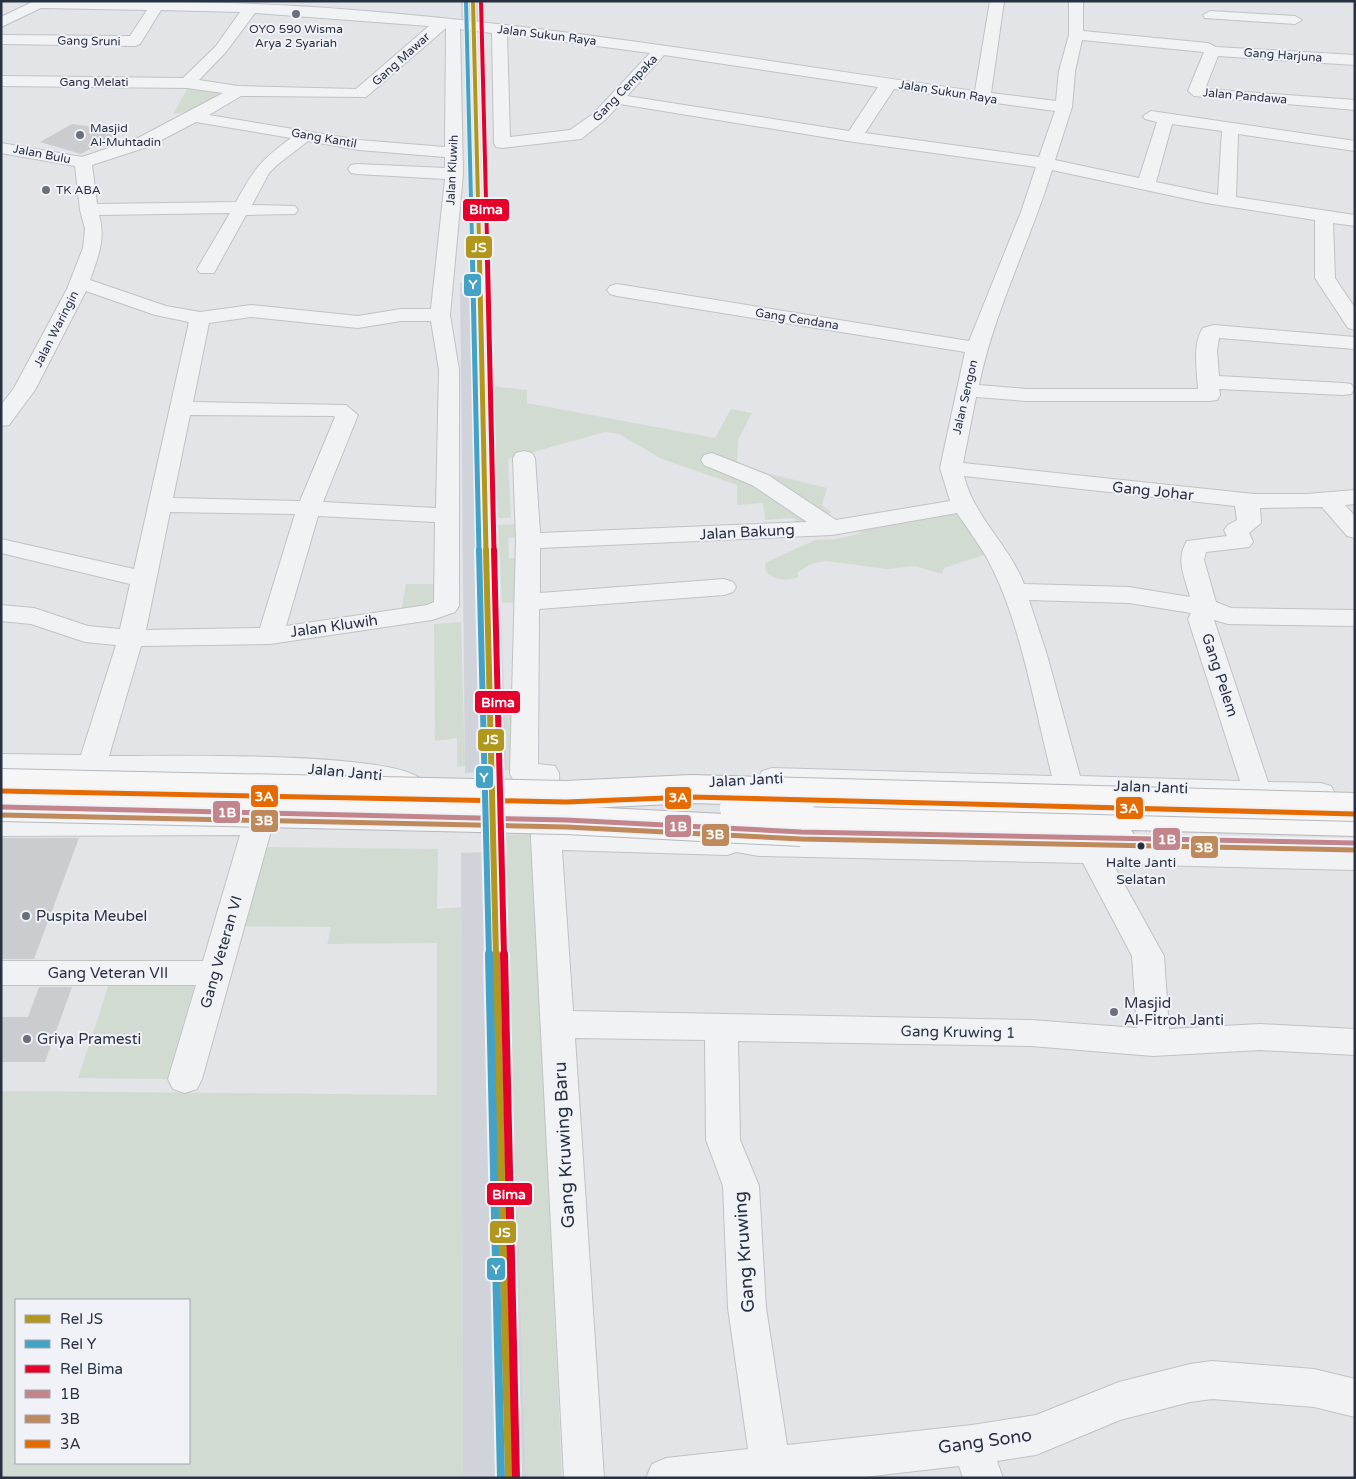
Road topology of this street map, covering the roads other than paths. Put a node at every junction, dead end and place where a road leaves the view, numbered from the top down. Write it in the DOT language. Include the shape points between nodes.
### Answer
graph roads {
  1 [pos="370,1"];
  2 [pos="997,1"];
  3 [pos="1076,1"];
  4 [pos="33,3"];
  5 [pos="222,4"];
  6 [pos="157,5"];
  7 [pos="331,7"];
  8 [pos="1212,8"];
  9 [pos="250,9"];
  10 [pos="361,15"];
  11 [pos="1296,20"];
  12 [pos="1,23"];
  13 [pos="447,23"];
  14 [pos="499,29"];
  15 [pos="1076,35"];
  16 [pos="1,39"];
  17 [pos="18,39"];
  18 [pos="1206,49"];
  19 [pos="661,50"];
  20 [pos="7,54"];
  21 [pos="1355,60"];
  22 [pos="1,81"];
  23 [pos="891,83"];
  24 [pos="188,84"];
  25 [pos="238,91"];
  26 [pos="359,95"];
  27 [pos="378,96"];
  28 [pos="982,98"];
  29 [pos="616,99"];
  30 [pos="1355,105"];
  31 [pos="1064,107"];
  32 [pos="194,117"];
  33 [pos="1230,128"];
  34 [pos="306,135"];
  35 [pos="854,137"];
  36 [pos="1355,146"];
  37 [pos="1,148"];
  38 [pos="454,153"];
  39 [pos="83,162"];
  40 [pos="1045,162"];
  41 [pos="357,169"];
  42 [pos="454,174"];
  43 [pos="1146,185"];
  44 [pos="1227,201"];
  45 [pos="242,209"];
  46 [pos="89,210"];
  47 [pos="289,210"];
  48 [pos="1324,215"];
  49 [pos="1355,220"];
  50 [pos="207,269"];
  51 [pos="78,282"];
  52 [pos="1328,282"];
  53 [pos="1355,286"];
  54 [pos="617,290"];
  55 [pos="440,315"];
  56 [pos="200,318"];
  57 [pos="1355,324"];
  58 [pos="1355,343"];
  59 [pos="976,348"];
  60 [pos="1208,382"];
  61 [pos="966,390"];
  62 [pos="1343,390"];
  63 [pos="181,408"];
  64 [pos="1,420"];
  65 [pos="524,458"];
  66 [pos="712,460"];
  67 [pos="951,468"];
  68 [pos="1355,496"];
  69 [pos="1327,498"];
  70 [pos="1254,502"];
  71 [pos="160,505"];
  72 [pos="965,505"];
  73 [pos="308,510"];
  74 [pos="448,516"];
  75 [pos="832,528"];
  76 [pos="1355,531"];
  77 [pos="528,541"];
  78 [pos="1,546"];
  79 [pos="143,579"];
  80 [pos="724,587"];
  81 [pos="1014,592"];
  82 [pos="527,602"];
  83 [pos="1205,607"];
  84 [pos="1,613"];
  85 [pos="1355,618"];
  86 [pos="270,636"];
  87 [pos="130,638"];
  88 [pos="1,764"];
  89 [pos="92,765"];
  90 [pos="275,766"];
  91 [pos="756,777"];
  92 [pos="1,783"];
  93 [pos="1068,784"];
  94 [pos="1258,790"];
  95 [pos="1353,802"];
  96 [pos="1,807"];
  97 [pos="550,811"];
  98 [pos="1,826"];
  99 [pos="258,826"];
  100 [pos="1355,826"];
  101 [pos="1355,843"];
  102 [pos="759,845"];
  103 [pos="1092,852"];
  104 [pos="1355,859"];
  105 [pos="1,973"];
  106 [pos="215,973"];
  107 [pos="557,1024"];
  108 [pos="721,1028"];
  109 [pos="1355,1042"];
  110 [pos="1153,1043"];
  111 [pos="185,1079"];
  112 [pos="1355,1398"];
  113 [pos="977,1461"];
  114 [pos="771,1472"];
  115 [pos="584,1478"];
  116 [pos="666,1478"];
  1 -- 10 [label="street"];
  2 -- 28 [label="street"];
  3 -- 15 [label="street, Jalan Sengon"];
  4 -- 6 [label="street, Jalan Sukun Raya"];
  4 -- 12 [label="street, Jalan Sukun Raya"];
  5 -- 6 [label="street, Jalan Sukun Raya"];
  5 -- 9 [label="street, Jalan Sukun Raya"];
  6 -- 17 [label="street, Gang Sruni" via="135,41"];
  7 -- 9 [label="street, Jalan Sukun Raya"];
  7 -- 10 [label="street, Jalan Sukun Raya"];
  8 -- 11 [label="street"];
  8 -- 18 [label="street"];
  9 -- 24 [label="street"];
  10 -- 13 [label="street, Jalan Sukun Raya" via="399,12"];
  13 -- 14 [label="street, Jalan Sukun Raya"];
  13 -- 26 [label="street, Gang Mawar"];
  13 -- 38 [label="street, Jalan Kluwih"];
  14 -- 19 [label="street, Jalan Sukun Raya"];
  14 -- 29 [label="street, Gang Cempaka" via="502,143 575,135 600,117"];
  15 -- 18 [label="street"];
  15 -- 31 [label="street, Jalan Sengon" via="1067,71"];
  16 -- 17 [label="street, Gang Sruni"];
  17 -- 20 [label="street"];
  18 -- 21 [label="street, Gang Harjuna"];
  18 -- 30 [label="street, Jalan Pandawa" via="1196,91 1200,93"];
  19 -- 23 [label="street, Jalan Sukun Raya"];
  19 -- 29 [label="street, Gang Cempaka"];
  22 -- 24 [label="street, Gang Melati"];
  23 -- 28 [label="street, Jalan Sukun Raya"];
  23 -- 35 [label="street"];
  24 -- 25 [label="street"];
  25 -- 26 [label="street"];
  25 -- 32 [label="street"];
  26 -- 27 [label="street"];
  28 -- 31 [label="street, Jalan Sukun Raya"];
  29 -- 35 [label="street"];
  31 -- 40 [label="street, Jalan Sengon"];
  32 -- 34 [label="street, Gang Kantil"];
  32 -- 39 [label="street" via="144,142"];
  33 -- 36 [label="street"];
  33 -- 43 [label="street" via="1159,117"];
  33 -- 44 [label="street"];
  34 -- 38 [label="street, Gang Kantil" via="359,145"];
  34 -- 45 [label="street" via="262,171"];
  35 -- 40 [label="street"];
  37 -- 39 [label="street, Jalan Bulu" via="28,150"];
  38 -- 42 [label="street, Jalan Kluwih"];
  39 -- 46 [label="street, Jalan Waringin"];
  40 -- 43 [label="street"];
  40 -- 59 [label="street, Jalan Sengon" via="1027,221"];
  41 -- 42 [label="street"];
  42 -- 55 [label="street, Jalan Kluwih"];
  43 -- 44 [label="street"];
  44 -- 48 [label="street"];
  45 -- 46 [label="street"];
  45 -- 47 [label="street"];
  45 -- 50 [label="street"];
  46 -- 51 [label="street, Jalan Waringin" via="94,229 92,248"];
  48 -- 49 [label="street"];
  48 -- 52 [label="street"];
  51 -- 56 [label="street" via="162,311"];
  51 -- 64 [label="street, Jalan Waringin" via="28,382"];
  52 -- 53 [label="street"];
  52 -- 57 [label="street"];
  54 -- 59 [label="street, Gang Cendana"];
  55 -- 56 [label="street" via="358,322 252,311"];
  55 -- 74 [label="street, Jalan Kluwih" via="449,370"];
  56 -- 63 [label="street"];
  58 -- 60 [label="street" via="1210,332"];
  59 -- 61 [label="street, Jalan Sengon"];
  60 -- 61 [label="street" via="1208,394 1027,395"];
  60 -- 62 [label="street"];
  61 -- 67 [label="street, Jalan Sengon"];
  63 -- 71 [label="street"];
  63 -- 73 [label="street" via="344,412 347,415"];
  65 -- 77 [label="street"];
  66 -- 75 [label="street" via="760,480"];
  67 -- 70 [label="street, Gang Johar"];
  67 -- 72 [label="street, Jalan Sengon" via="954,487"];
  68 -- 69 [label="street, Gang Johar"];
  69 -- 70 [label="street, Gang Johar"];
  69 -- 76 [label="street"];
  70 -- 83 [label="street, Gang Pelem" via="1246,507 1249,523 1236,530 1241,542 1196,546 1192,560"];
  71 -- 73 [label="street" via="270,506"];
  71 -- 79 [label="street"];
  72 -- 75 [label="street, Jalan Bakung"];
  72 -- 81 [label="street, Jalan Sengon" via="1005,570"];
  73 -- 74 [label="street"];
  73 -- 86 [label="street"];
  74 -- 86 [label="street, Jalan Kluwih" via="447,603 443,609"];
  75 -- 77 [label="street, Jalan Bakung"];
  77 -- 82 [label="street"];
  78 -- 79 [label="street"];
  79 -- 87 [label="street"];
  80 -- 82 [label="street"];
  81 -- 83 [label="street" via="1129,596"];
  81 -- 93 [label="street, Jalan Sengon"];
  82 -- 97 [label="street, Gang Kruwing Baru" via="524,774 545,773"];
  83 -- 85 [label="street" via="1228,616"];
  83 -- 94 [label="street, Gang Pelem" via="1201,619"];
  84 -- 87 [label="street, Jalan Kluwih" via="34,616 85,634"];
  86 -- 87 [label="street, Jalan Kluwih"];
  87 -- 89 [label="street"];
  88 -- 89 [label="street, Jalan Janti"];
  89 -- 90 [label="street, Jalan Janti"];
  90 -- 99 [label="street" via="294,784 294,794 281,811"];
  90 -- 99 [label="street, Jalan Janti" via="392,777 411,786 414,792 400,804 383,810"];
  91 -- 93 [label="street, Jalan Janti"];
  91 -- 97 [label="street, Jalan Janti"];
  91 -- 102 [label="street" via="728,788 722,811 741,835"];
  92 -- 97 [label="highway, bridge"];
  93 -- 94 [label="street, Jalan Janti"];
  94 -- 95 [label="street, Jalan Janti"];
  95 -- 97 [label="highway, bridge" via="691,789"];
  96 -- 101 [label="highway, bridge" via="566,820 801,832"];
  97 -- 100 [label="highway, bridge" via="687,806"];
  97 -- 102 [label="street"];
  97 -- 107 [label="street, Gang Kruwing Baru"];
  98 -- 99 [label="street, Jalan Janti"];
  99 -- 106 [label="street, Gang Veteran VI"];
  102 -- 103 [label="street"];
  103 -- 104 [label="street"];
  103 -- 110 [label="street" via="1148,956 1154,1006"];
  105 -- 106 [label="street, Gang Veteran VII"];
  106 -- 111 [label="street, Gang Veteran VI"];
  107 -- 108 [label="street, Gang Kruwing 1"];
  107 -- 115 [label="street, Gang Kruwing Baru"];
  108 -- 110 [label="street, Gang Kruwing 1" via="1031,1033"];
  108 -- 114 [label="street, Gang Kruwing" via="723,1140 741,1186 747,1308"];
  109 -- 110 [label="street, Gang Kruwing 1" via="1260,1037"];
  112 -- 113 [label="street, Gang Sono" via="1314,1388 1263,1382 1204,1381 1119,1401"];
  113 -- 114 [label="street, Gang Sono"];
  114 -- 116 [label="street, Gang Sono"];
}
